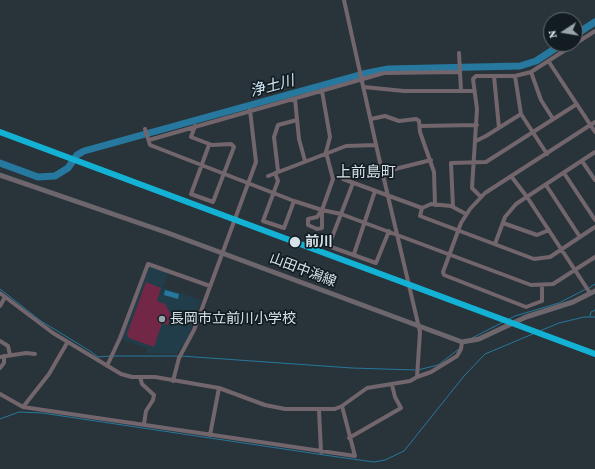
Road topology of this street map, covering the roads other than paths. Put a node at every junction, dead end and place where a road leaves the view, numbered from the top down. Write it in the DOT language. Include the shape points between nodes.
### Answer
graph roads {
  1 [pos="344,0"];
  2 [pos="595,31"];
  3 [pos="459,52"];
  4 [pos="549,62"];
  5 [pos="460,71"];
  6 [pos="531,72"];
  7 [pos="494,76"];
  8 [pos="515,76"];
  9 [pos="362,79"];
  10 [pos="364,87"];
  11 [pos="322,91"];
  12 [pos="461,91"];
  13 [pos="473,91"];
  14 [pos="295,99"];
  15 [pos="577,104"];
  16 [pos="250,110"];
  17 [pos="521,114"];
  18 [pos="371,119"];
  19 [pos="553,119"];
  20 [pos="297,120"];
  21 [pos="595,122"];
  22 [pos="477,125"];
  23 [pos="590,125"];
  24 [pos="195,126"];
  25 [pos="420,126"];
  26 [pos="499,128"];
  27 [pos="146,130"];
  28 [pos="533,132"];
  29 [pos="595,132"];
  30 [pos="148,138"];
  31 [pos="476,141"];
  32 [pos="209,145"];
  33 [pos="376,145"];
  34 [pos="326,152"];
  35 [pos="595,152"];
  36 [pos="547,154"];
  37 [pos="305,160"];
  38 [pos="431,160"];
  39 [pos="582,161"];
  40 [pos="474,162"];
  41 [pos="202,164"];
  42 [pos="276,172"];
  43 [pos="383,172"];
  44 [pos="564,173"];
  45 [pos="0,174"];
  46 [pos="224,174"];
  47 [pos="268,176"];
  48 [pos="511,176"];
  49 [pos="343,179"];
  50 [pos="595,180"];
  51 [pos="353,183"];
  52 [pos="248,184"];
  53 [pos="546,185"];
  54 [pos="375,191"];
  55 [pos="274,193"];
  56 [pos="389,196"];
  57 [pos="481,197"];
  58 [pos="527,197"];
  59 [pos="294,201"];
  60 [pos="435,205"];
  61 [pos="453,206"];
  62 [pos="422,208"];
  63 [pos="322,210"];
  64 [pos="341,214"];
  65 [pos="466,214"];
  66 [pos="595,220"];
  67 [pos="364,222"];
  68 [pos="503,223"];
  69 [pos="595,228"];
  70 [pos="549,230"];
  71 [pos="389,231"];
  72 [pos="458,231"];
  73 [pos="398,235"];
  74 [pos="580,237"];
  75 [pos="320,243"];
  76 [pos="496,244"];
  77 [pos="329,245"];
  78 [pos="562,250"];
  79 [pos="222,253"];
  80 [pos="354,254"];
  81 [pos="450,254"];
  82 [pos="595,257"];
  83 [pos="575,270"];
  84 [pos="210,286"];
  85 [pos="542,286"];
  86 [pos="593,292"];
  87 [pos="0,293"];
  88 [pos="5,297"];
  89 [pos="0,306"];
  90 [pos="418,326"];
  91 [pos="0,341"];
  92 [pos="462,342"];
  93 [pos="67,343"];
  94 [pos="35,354"];
  95 [pos="10,355"];
  96 [pos="2,356"];
  97 [pos="107,366"];
  98 [pos="0,368"];
  99 [pos="140,377"];
  100 [pos="417,377"];
  101 [pos="173,381"];
  102 [pos="392,385"];
  103 [pos="219,388"];
  104 [pos="0,394"];
  105 [pos="342,406"];
  106 [pos="23,407"];
  107 [pos="320,410"];
  108 [pos="144,424"];
  109 [pos="210,435"];
  110 [pos="349,438"];
  111 [pos="321,452"];
  1 -- 9 [label="street"];
  2 -- 4 [label="street"];
  3 -- 5 [label="street"];
  4 -- 6 [label="street"];
  4 -- 15 [label="street"];
  5 -- 9 [label="street" via="384,73"];
  5 -- 12 [label="street"];
  6 -- 8 [label="street"];
  6 -- 19 [label="street" via="541,100"];
  7 -- 8 [label="street"];
  7 -- 13 [label="street" via="476,76 472,79"];
  7 -- 26 [label="street"];
  8 -- 17 [label="street"];
  9 -- 10 [label="street"];
  9 -- 11 [label="street"];
  10 -- 12 [label="street" via="404,92"];
  10 -- 18 [label="street"];
  11 -- 14 [label="street"];
  11 -- 34 [label="street" via="330,137"];
  12 -- 13 [label="street"];
  13 -- 22 [label="street"];
  14 -- 16 [label="street"];
  14 -- 20 [label="street"];
  15 -- 19 [label="street"];
  15 -- 23 [label="street"];
  16 -- 24 [label="street"];
  16 -- 52 [label="street" via="256,160"];
  17 -- 26 [label="street"];
  17 -- 28 [label="street"];
  18 -- 25 [label="street" via="385,116 399,121 416,119"];
  18 -- 33 [label="street"];
  19 -- 28 [label="street"];
  20 -- 37 [label="street"];
  20 -- 42 [label="street" via="278,125 274,137"];
  21 -- 23 [label="street"];
  22 -- 25 [label="street"];
  22 -- 31 [label="street"];
  23 -- 29 [label="street"];
  23 -- 36 [label="street"];
  24 -- 30 [label="street"];
  24 -- 32 [label="street" via="191,137"];
  25 -- 38 [label="street"];
  26 -- 31 [label="street"];
  27 -- 30 [label="street"];
  28 -- 36 [label="street"];
  28 -- 40 [label="street" via="486,162"];
  30 -- 41 [label="street" via="150,145"];
  31 -- 40 [label="street"];
  32 -- 41 [label="street"];
  32 -- 46 [label="street" via="231,144 234,147"];
  33 -- 34 [label="street" via="350,145"];
  33 -- 43 [label="street"];
  34 -- 37 [label="street"];
  34 -- 63 [label="street" via="333,179"];
  35 -- 39 [label="street"];
  36 -- 48 [label="street"];
  37 -- 42 [label="street"];
  38 -- 43 [label="street"];
  38 -- 60 [label="street" via="435,178"];
  39 -- 44 [label="street"];
  39 -- 50 [label="street"];
  40 -- 57 [label="street" via="472,188"];
  40 -- 61 [label="street" via="451,163"];
  41 -- 46 [label="street"];
  41 -- 46 [label="street" via="191,194 213,202"];
  42 -- 47 [label="street"];
  42 -- 55 [label="street" via="278,181"];
  43 -- 56 [label="street"];
  44 -- 53 [label="street"];
  44 -- 66 [label="street"];
  45 -- 79 [label="main road, 山田中潟線"];
  46 -- 52 [label="street"];
  48 -- 57 [label="street"];
  48 -- 58 [label="street"];
  49 -- 51 [label="street"];
  51 -- 54 [label="street"];
  51 -- 64 [label="street"];
  52 -- 55 [label="street"];
  52 -- 79 [label="street"];
  53 -- 58 [label="street"];
  53 -- 74 [label="street"];
  54 -- 56 [label="street"];
  54 -- 67 [label="street"];
  55 -- 59 [label="street"];
  55 -- 59 [label="street" via="263,221 265,222 284,228"];
  56 -- 62 [label="street"];
  56 -- 73 [label="street"];
  57 -- 65 [label="street"];
  58 -- 68 [label="street" via="512,208"];
  58 -- 70 [label="street"];
  59 -- 63 [label="street"];
  60 -- 61 [label="street"];
  60 -- 62 [label="street"];
  61 -- 65 [label="street"];
  62 -- 72 [label="street" via="420,216"];
  63 -- 63 [label="street" via="322,228 308,225 308,219 317,217"];
  63 -- 64 [label="street"];
  64 -- 67 [label="street"];
  64 -- 77 [label="street"];
  65 -- 72 [label="street"];
  67 -- 71 [label="street"];
  67 -- 80 [label="street"];
  68 -- 70 [label="street" via="537,235"];
  68 -- 76 [label="street"];
  69 -- 74 [label="street"];
  70 -- 78 [label="street"];
  71 -- 73 [label="street"];
  71 -- 80 [label="street" via="377,262"];
  72 -- 76 [label="street"];
  72 -- 81 [label="street"];
  73 -- 81 [label="street"];
  73 -- 90 [label="street"];
  74 -- 78 [label="street"];
  75 -- 77 [label="street"];
  76 -- 78 [label="street" via="534,259 550,257"];
  77 -- 80 [label="street"];
  78 -- 83 [label="street"];
  79 -- 84 [label="street"];
  79 -- 90 [label="main road, 山田中潟線"];
  81 -- 85 [label="street" via="531,285"];
  81 -- 85 [label="street" via="443,272 444,276 526,306 542,301"];
  82 -- 83 [label="street"];
  83 -- 85 [label="street" via="557,282"];
  83 -- 86 [label="street"];
  84 -- 97 [label="street" via="148,264"];
  84 -- 101 [label="street" via="191,337 179,358"];
  86 -- 92 [label="main road" via="573,302 526,317 479,339"];
  87 -- 88 [label="street"];
  88 -- 89 [label="street"];
  88 -- 93 [label="street"];
  90 -- 92 [label="main road, 山田中潟線"];
  90 -- 100 [label="street" via="420,338"];
  91 -- 95 [label="street" via="8,346"];
  92 -- 100 [label="street" via="457,356 431,372"];
  93 -- 97 [label="street"];
  93 -- 106 [label="street" via="49,374"];
  94 -- 95 [label="street" via="31,352"];
  95 -- 96 [label="street"];
  96 -- 98 [label="street" via="4,363"];
  97 -- 99 [label="street" via="127,376"];
  99 -- 101 [label="street"];
  99 -- 108 [label="street" via="142,384 154,395 146,411"];
  100 -- 102 [label="street"];
  101 -- 103 [label="street"];
  102 -- 105 [label="street" via="366,388"];
  102 -- 110 [label="street" via="401,408"];
  103 -- 107 [label="street" via="271,407"];
  103 -- 109 [label="street"];
  104 -- 106 [label="street"];
  105 -- 107 [label="street"];
  105 -- 110 [label="street"];
  106 -- 108 [label="street"];
  107 -- 111 [label="street"];
  108 -- 109 [label="street"];
  109 -- 111 [label="street"];
  110 -- 111 [label="street" via="355,456"];
}
